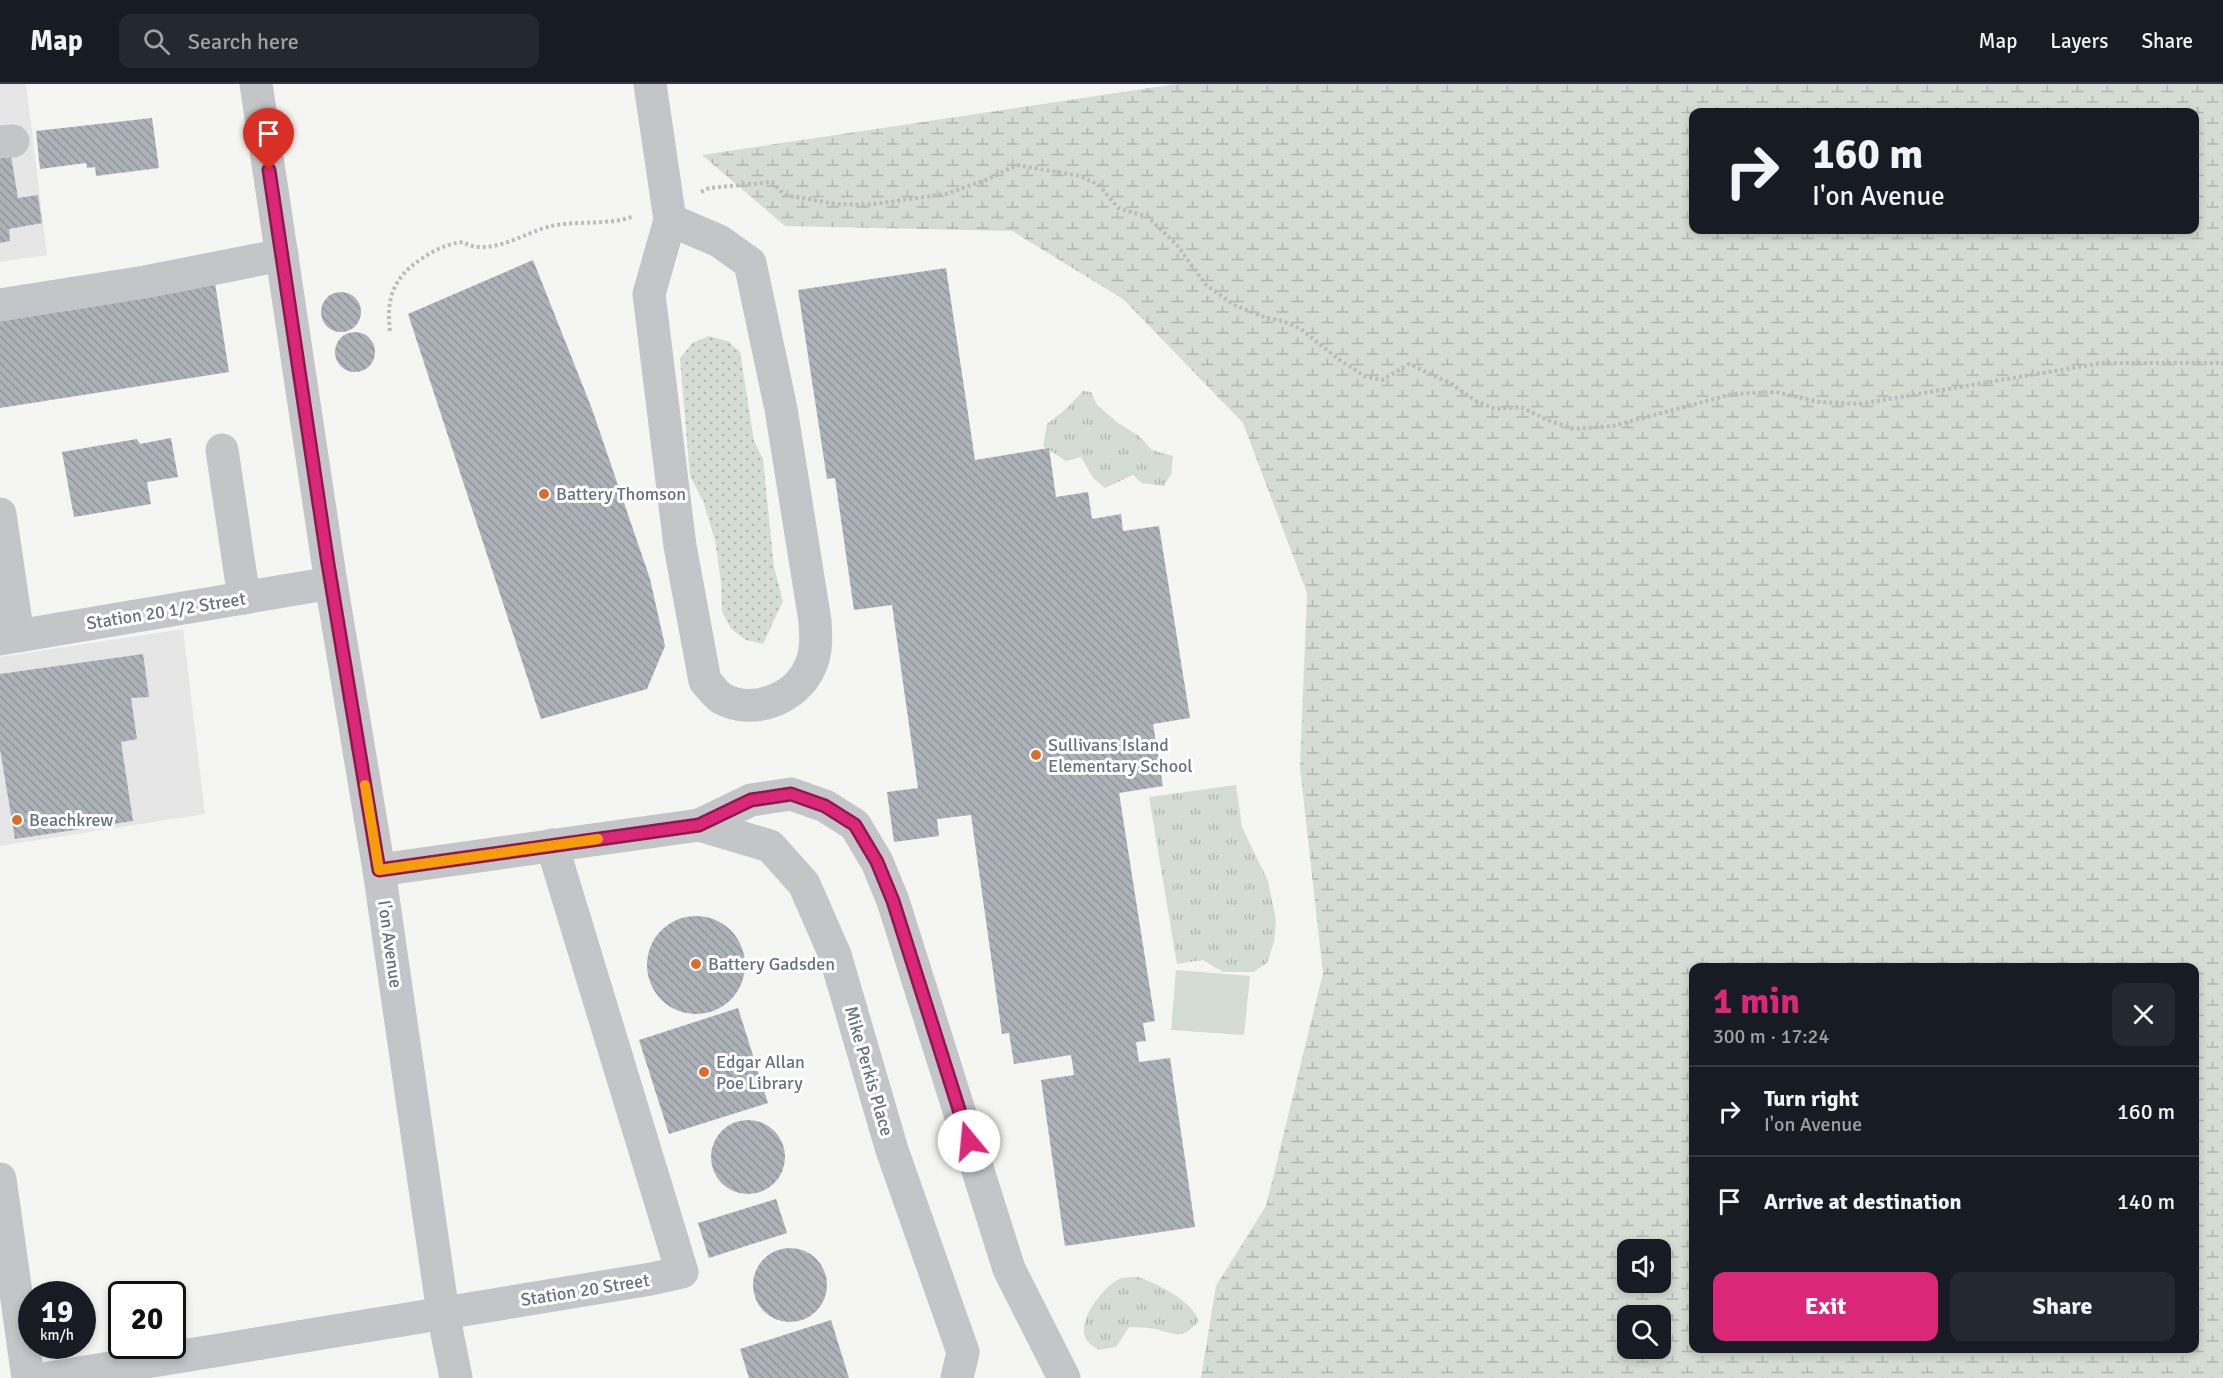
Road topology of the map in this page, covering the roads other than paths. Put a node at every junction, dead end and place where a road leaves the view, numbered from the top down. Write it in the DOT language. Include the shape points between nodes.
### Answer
graph roads {
  1 [pos="256,84"];
  2 [pos="650,84"];
  3 [pos="681,208"];
  4 [pos="282,255"];
  5 [pos="0,305"];
  6 [pos="222,450"];
  7 [pos="0,514"];
  8 [pos="331,583"];
  9 [pos="244,598"];
  10 [pos="9,637"];
  11 [pos="699,825"];
  12 [pos="552,845"];
  13 [pos="379,870"];
  14 [pos="0,1179"];
  15 [pos="443,1313"];
  16 [pos="28,1378"];
  17 [pos="49,1378"];
  18 [pos="456,1378"];
  19 [pos="957,1378"];
  20 [pos="1064,1378"];
  1 -- 4 [label="street, I'on Avenue"];
  2 -- 3 [label="street"];
  3 -- 3 [label="street" via="649,294 680,546 705,681 720,697 742,706 760,705 795,688 810,668 816,646 781,409 750,263"];
  4 -- 5 [label="street"];
  4 -- 8 [label="street, I'on Avenue"];
  6 -- 9 [label="street"];
  7 -- 10 [label="street"];
  8 -- 9 [label="street, Station 20 1/2 Street"];
  8 -- 13 [label="street, I'on Avenue"];
  9 -- 10 [label="street, Station 20 1/2 Street"];
  11 -- 12 [label="street, Mike Perkis Place"];
  11 -- 19 [label="street, Mike Perkis Place" via="770,846 804,884 836,955 892,1150 963,1352"];
  11 -- 20 [label="street, Mike Perkis Place" via="751,800 791,794 825,806 855,825 877,862 893,901 1009,1269"];
  12 -- 13 [label="street, Mike Perkis Place"];
  12 -- 15 [label="street, Station 20 Street" via="682,1272"];
  13 -- 15 [label="street, I'on Avenue"];
  14 -- 16 [label="street"];
  15 -- 17 [label="street, Station 20 Street"];
  15 -- 18 [label="street, I'on Avenue"];
}
